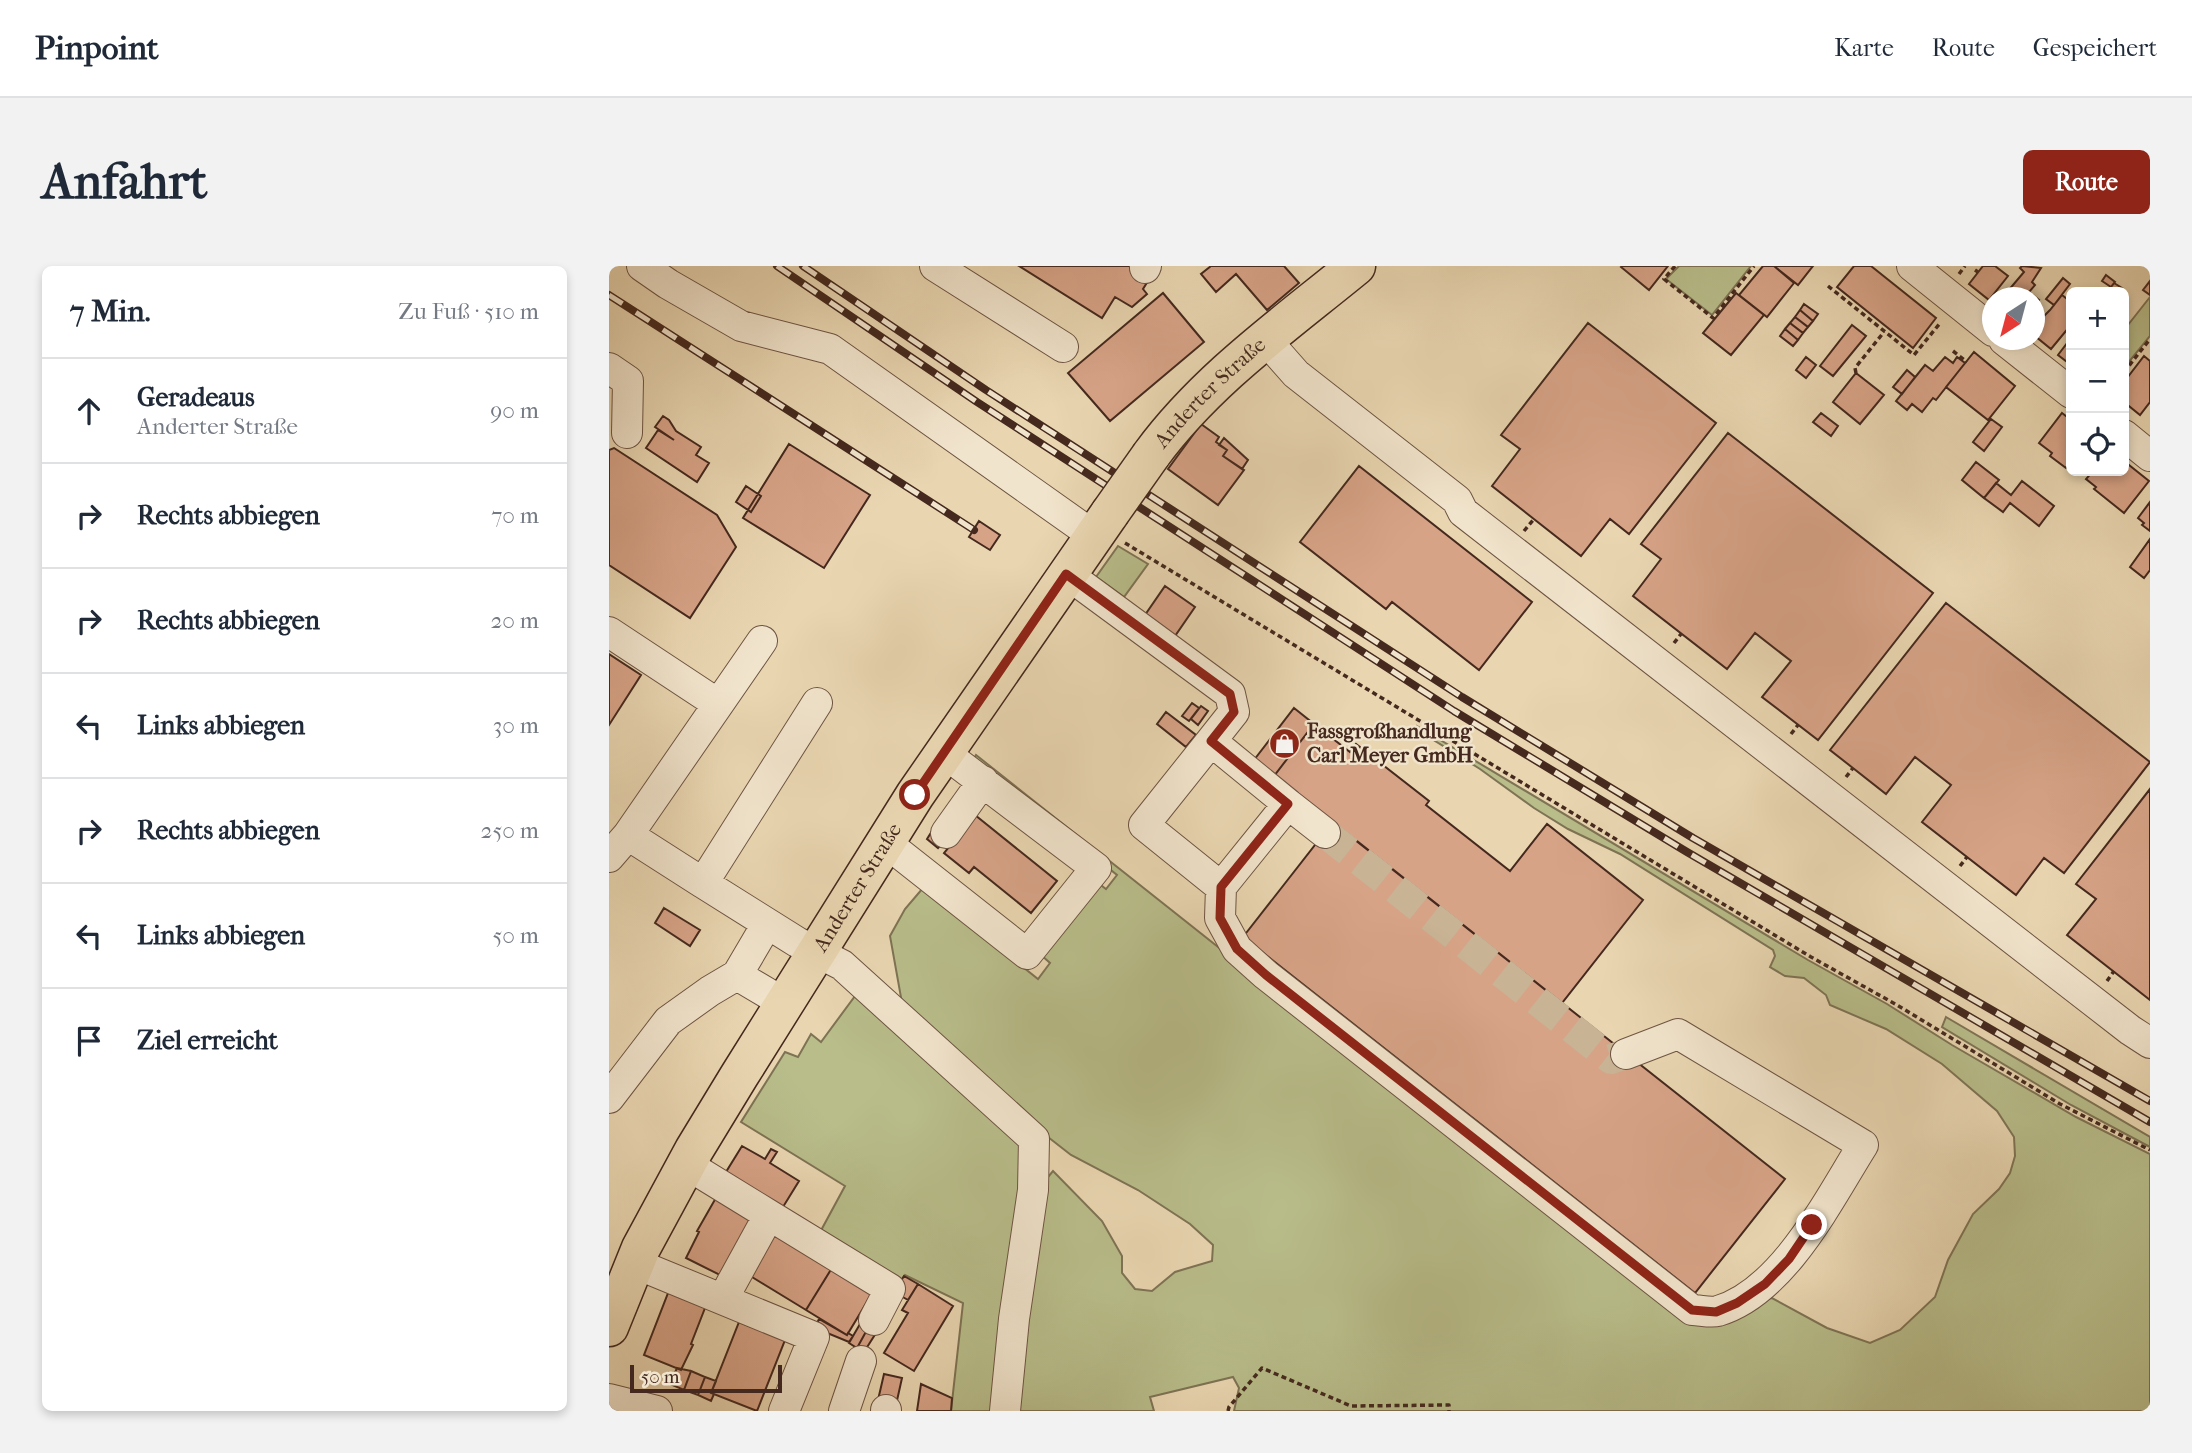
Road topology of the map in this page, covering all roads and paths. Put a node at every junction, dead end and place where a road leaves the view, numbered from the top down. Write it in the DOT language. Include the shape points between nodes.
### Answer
graph roads {
  1 [pos="642,266"];
  2 [pos="935,266"];
  3 [pos="1354,266"];
  4 [pos="1675,266"];
  5 [pos="1754,266"];
  6 [pos="1912,266"];
  7 [pos="1746,276"];
  8 [pos="1751,280"];
  9 [pos="1828,286"];
  10 [pos="1947,314"];
  11 [pos="1982,322"];
  12 [pos="1884,332"];
  13 [pos="2150,339"];
  14 [pos="1266,340"];
  15 [pos="1063,346"];
  16 [pos="2017,350"];
  17 [pos="1953,351"];
  18 [pos="1966,362"];
  19 [pos="2129,366"];
  20 [pos="609,368"];
  21 [pos="1856,373"];
  22 [pos="2066,389"];
  23 [pos="627,433"];
  24 [pos="1102,525"];
  25 [pos="1066,574"];
  26 [pos="609,632"];
  27 [pos="762,641"];
  28 [pos="817,703"];
  29 [pos="718,704"];
  30 [pos="1211,741"];
  31 [pos="943,752"];
  32 [pos="983,781"];
  33 [pos="1288,804"];
  34 [pos="946,833"];
  35 [pos="1325,833"];
  36 [pos="885,842"];
  37 [pos="618,846"];
  38 [pos="703,883"];
  39 [pos="1221,887"];
  40 [pos="767,924"];
  41 [pos="817,951"];
  42 [pos="760,989"];
  43 [pos="2150,1043"];
  44 [pos="1626,1054"];
  45 [pos="609,1098"];
  46 [pos="2150,1150"];
  47 [pos="686,1164"];
  48 [pos="769,1215"];
  49 [pos="634,1264"];
  50 [pos="730,1286"];
  51 [pos="874,1320"];
  52 [pos="609,1327"];
  53 [pos="861,1361"];
  54 [pos="609,1399"];
  55 [pos="657,1411"];
  56 [pos="784,1411"];
  57 [pos="844,1411"];
  58 [pos="1005,1411"];
  59 [pos="1228,1411"];
  60 [pos="1449,1411"];
  1 -- 24 [label="street" via="741,326 830,349"];
  2 -- 15 [label="street"];
  3 -- 14 [label="main road, Anderter Straße"];
  4 -- 7 [label="path" via="1664,279 1713,318"];
  5 -- 7 [label="path"];
  6 -- 11 [label="street"];
  7 -- 8 [label="path"];
  9 -- 12 [label="path"];
  10 -- 12 [label="path" via="1914,355"];
  12 -- 21 [label="path" via="1855,368"];
  13 -- 19 [label="path"];
  14 -- 24 [label="main road, Anderter Straße, bridge" via="1179,419"];
  14 -- 43 [label="street" via="1296,374 1457,500 1463,512"];
  16 -- 22 [label="street"];
  17 -- 18 [label="path"];
  20 -- 23 [label="street" via="628,381"];
  24 -- 25 [label="main road, Anderter Straße"];
  24 -- 46 [label="path" via="1811,957 2060,1104"];
  25 -- 30 [label="street" via="1230,694 1234,712"];
  25 -- 31 [label="main road, Anderter Straße"];
  26 -- 29 [label="street"];
  27 -- 29 [label="street"];
  28 -- 38 [label="street"];
  29 -- 37 [label="street"];
  30 -- 33 [label="street"];
  30 -- 39 [label="street" via="1143,825"];
  31 -- 32 [label="street"];
  31 -- 36 [label="main road, Anderter Straße"];
  32 -- 34 [label="street"];
  32 -- 36 [label="street" via="1096,868 1027,954"];
  33 -- 35 [label="street"];
  33 -- 39 [label="street"];
  36 -- 41 [label="main road, Anderter Straße"];
  37 -- 38 [label="street"];
  38 -- 40 [label="street"];
  39 -- 44 [label="street" via="1220,918 1237,949 1266,975 1692,1310 1716,1312 1765,1284 1789,1259 1863,1144 1678,1034"];
  40 -- 41 [label="street"];
  40 -- 42 [label="street"];
  41 -- 42 [label="main road, Anderter Straße"];
  41 -- 58 [label="street" via="842,965 1034,1139 1033,1190"];
  42 -- 45 [label="street" via="710,991 668,1021"];
  42 -- 47 [label="main road, Anderter Straße"];
  47 -- 48 [label="street"];
  47 -- 49 [label="main road, Anderter Straße"];
  48 -- 50 [label="street"];
  48 -- 51 [label="street" via="890,1289"];
  49 -- 52 [label="main road, Anderter Straße"];
  49 -- 56 [label="street" via="814,1337"];
  53 -- 57 [label="street"];
  54 -- 55 [label="street"];
  59 -- 60 [label="path" via="1262,1368 1352,1406 1449,1405"];
}
